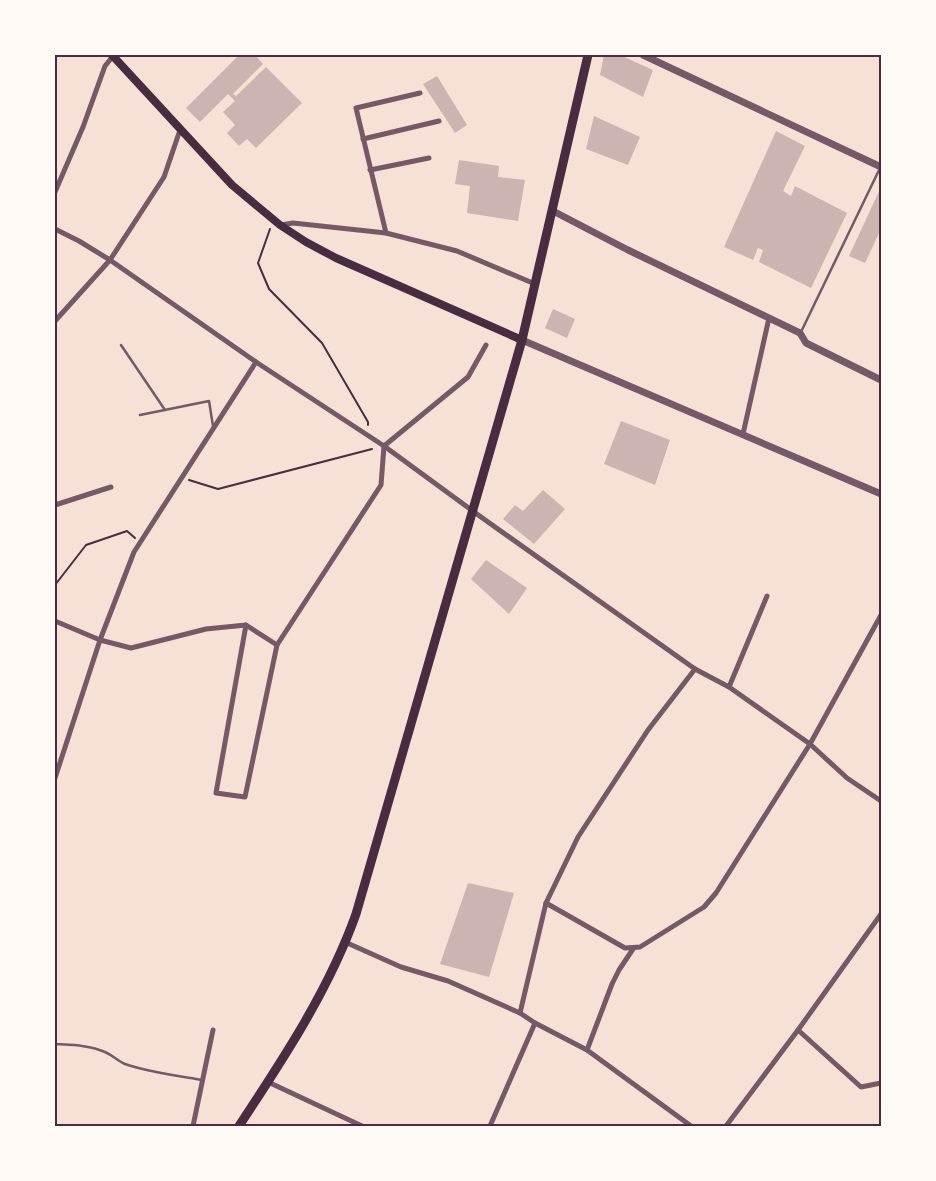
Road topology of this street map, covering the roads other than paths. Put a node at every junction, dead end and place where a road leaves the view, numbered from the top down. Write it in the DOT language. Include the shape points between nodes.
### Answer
graph roads {
  1 [pos="588,55"];
  2 [pos="643,55"];
  3 [pos="112,56"];
  4 [pos="420,93"];
  5 [pos="439,121"];
  6 [pos="180,130"];
  7 [pos="363,139"];
  8 [pos="429,158"];
  9 [pos="881,167"];
  10 [pos="370,170"];
  11 [pos="55,192"];
  12 [pos="553,210"];
  13 [pos="280,225"];
  14 [pos="55,229"];
  15 [pos="386,233"];
  16 [pos="110,260"];
  17 [pos="535,284"];
  18 [pos="769,318"];
  19 [pos="55,321"];
  20 [pos="800,333"];
  21 [pos="522,340"];
  22 [pos="121,345"];
  23 [pos="486,345"];
  24 [pos="256,362"];
  25 [pos="881,380"];
  26 [pos="165,410"];
  27 [pos="140,415"];
  28 [pos="214,428"];
  29 [pos="743,434"];
  30 [pos="384,446"];
  31 [pos="111,487"];
  32 [pos="881,494"];
  33 [pos="55,505"];
  34 [pos="472,510"];
  35 [pos="767,596"];
  36 [pos="881,615"];
  37 [pos="55,621"];
  38 [pos="246,625"];
  39 [pos="100,640"];
  40 [pos="277,645"];
  41 [pos="695,669"];
  42 [pos="729,687"];
  43 [pos="810,744"];
  44 [pos="55,778"];
  45 [pos="881,801"];
  46 [pos="546,903"];
  47 [pos="881,914"];
  48 [pos="345,942"];
  49 [pos="634,949"];
  50 [pos="520,1013"];
  51 [pos="535,1023"];
  52 [pos="213,1030"];
  53 [pos="798,1030"];
  54 [pos="55,1044"];
  55 [pos="587,1050"];
  56 [pos="202,1080"];
  57 [pos="268,1082"];
  58 [pos="881,1083"];
  59 [pos="193,1126"];
  60 [pos="239,1126"];
  61 [pos="362,1126"];
  62 [pos="490,1126"];
  63 [pos="691,1126"];
  64 [pos="726,1126"];
  1 -- 12 [label="main road"];
  2 -- 9 [label="street"];
  3 -- 6 [label="main road"];
  3 -- 11 [label="street" via="105,66"];
  4 -- 7 [label="street" via="356,108"];
  5 -- 7 [label="street"];
  6 -- 13 [label="main road" via="232,185"];
  6 -- 16 [label="street" via="164,177"];
  7 -- 10 [label="street"];
  8 -- 10 [label="street"];
  9 -- 20 [label="lane"];
  10 -- 15 [label="street"];
  12 -- 17 [label="main road"];
  12 -- 18 [label="street"];
  13 -- 15 [label="street" via="294,223"];
  13 -- 21 [label="main road" via="336,258"];
  14 -- 16 [label="street"];
  15 -- 17 [label="street" via="457,252"];
  16 -- 19 [label="street"];
  16 -- 24 [label="street"];
  17 -- 21 [label="main road"];
  18 -- 20 [label="street"];
  18 -- 29 [label="street"];
  20 -- 25 [label="street" via="806,343"];
  21 -- 29 [label="street"];
  21 -- 34 [label="main road"];
  22 -- 26 [label="lane"];
  23 -- 30 [label="street" via="468,377"];
  24 -- 28 [label="street"];
  24 -- 30 [label="street"];
  26 -- 27 [label="lane"];
  26 -- 28 [label="lane" via="209,401"];
  28 -- 39 [label="street" via="134,552"];
  29 -- 32 [label="street"];
  30 -- 34 [label="street"];
  30 -- 40 [label="street" via="380,485"];
  31 -- 33 [label="street"];
  34 -- 41 [label="street"];
  34 -- 48 [label="main road" via="360,902"];
  35 -- 42 [label="street"];
  36 -- 43 [label="street"];
  37 -- 39 [label="street"];
  38 -- 39 [label="street" via="206,629 132,648"];
  38 -- 40 [label="street"];
  38 -- 40 [label="street" via="216,793 245,796"];
  39 -- 44 [label="street"];
  41 -- 42 [label="street"];
  41 -- 46 [label="street" via="648,730 578,837"];
  42 -- 43 [label="street"];
  43 -- 45 [label="street" via="847,778"];
  43 -- 49 [label="street" via="704,907"];
  46 -- 49 [label="street" via="625,948"];
  46 -- 50 [label="street"];
  47 -- 53 [label="street"];
  48 -- 50 [label="street" via="401,967 448,981"];
  48 -- 57 [label="main road" via="313,1006"];
  49 -- 55 [label="street" via="618,970"];
  50 -- 51 [label="street"];
  51 -- 55 [label="street"];
  51 -- 62 [label="street"];
  52 -- 56 [label="street"];
  53 -- 58 [label="street" via="861,1087"];
  53 -- 64 [label="street"];
  54 -- 56 [label="lane" via="98,1049 132,1066"];
  55 -- 63 [label="street"];
  56 -- 59 [label="street"];
  57 -- 60 [label="main road"];
  57 -- 61 [label="street"];
}
